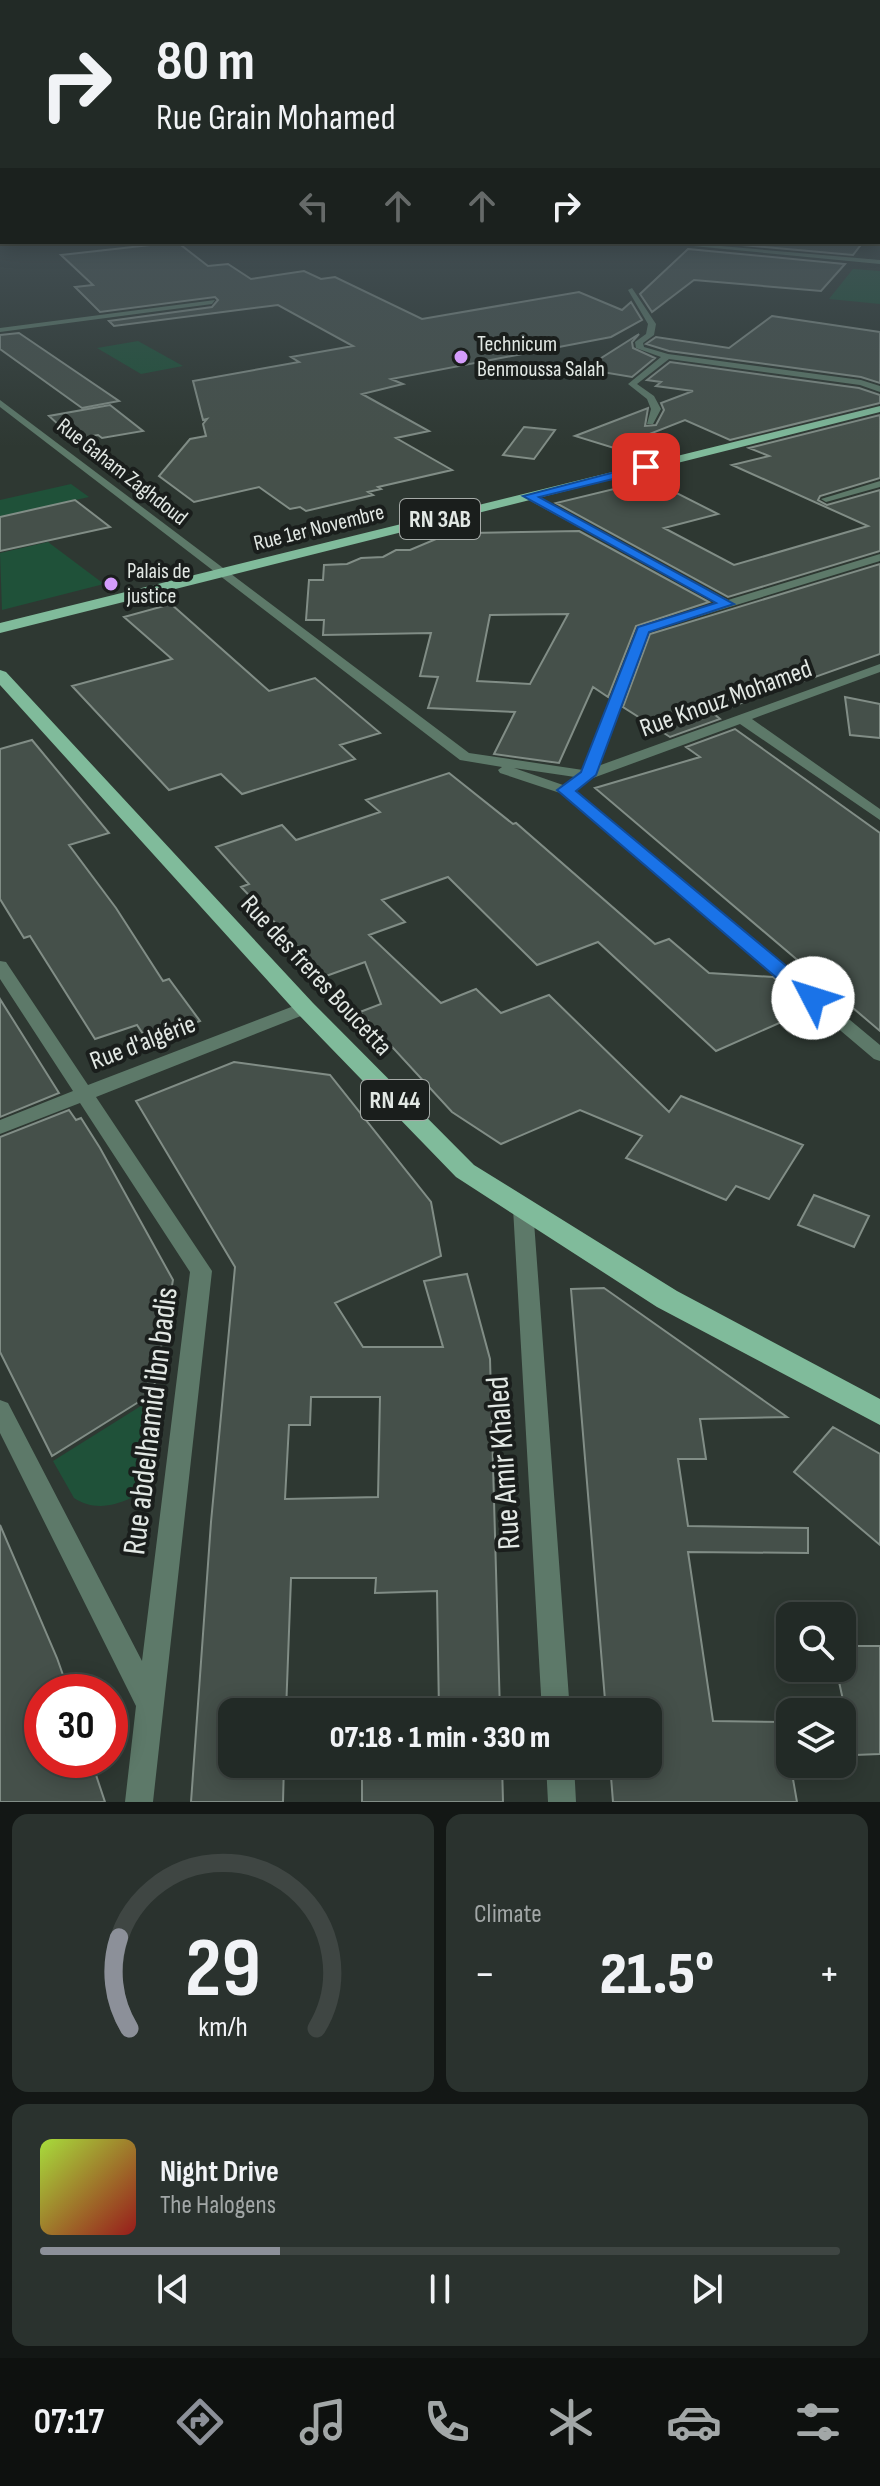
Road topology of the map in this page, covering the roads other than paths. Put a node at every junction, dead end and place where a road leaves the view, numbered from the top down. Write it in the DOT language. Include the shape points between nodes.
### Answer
graph roads {
  1 [pos="632,290"];
  2 [pos="212,302"];
  3 [pos="0,330"];
  4 [pos="667,356"];
  5 [pos="880,389"];
  6 [pos="0,403"];
  7 [pos="880,409"];
  8 [pos="650,422"];
  9 [pos="880,484"];
  10 [pos="529,496"];
  11 [pos="826,499"];
  12 [pos="880,557"];
  13 [pos="220,573"];
  14 [pos="727,604"];
  15 [pos="0,628"];
  16 [pos="880,668"];
  17 [pos="0,675"];
  18 [pos="741,718"];
  19 [pos="465,757"];
  20 [pos="588,775"];
  21 [pos="565,790"];
  22 [pos="880,816"];
  23 [pos="0,966"];
  24 [pos="305,1008"];
  25 [pos="880,1055"];
  26 [pos="85,1094"];
  27 [pos="0,1127"];
  28 [pos="523,1208"];
  29 [pos="0,1410"];
  30 [pos="880,1413"];
  31 [pos="555,1698"];
  32 [pos="149,1703"];
  33 [pos="561,1778"];
  34 [pos="139,1802"];
  35 [pos="562,1802"];
  1 -- 4 [label="street" via="652,324 640,348"];
  2 -- 3 [label="street"];
  4 -- 5 [label="street"];
  4 -- 8 [label="street" via="632,384 651,398 656,409"];
  6 -- 13 [label="street, Rue Gaham Zaghdoud"];
  7 -- 10 [label="main road, Rue 1er Novembre / RN 3AB"];
  9 -- 11 [label="street"];
  10 -- 13 [label="main road, Rue 1er Novembre / RN 3AB"];
  10 -- 14 [label="street"];
  12 -- 14 [label="street"];
  13 -- 15 [label="main road, Rue 1er Novembre / RN 3AB"];
  13 -- 19 [label="street, Rue Gaham Zaghdoud"];
  14 -- 20 [label="street" via="643,630"];
  16 -- 18 [label="street, Rue Knouz Mohamed"];
  17 -- 24 [label="main road, Rue des freres Boucetta / RN 44"];
  18 -- 20 [label="street, Rue Knouz Mohamed"];
  18 -- 22 [label="street"];
  19 -- 20 [label="street"];
  19 -- 21 [label="street"];
  20 -- 21 [label="street, Rue Knouz Mohamed"];
  21 -- 25 [label="street"];
  23 -- 26 [label="street, Rue abdelhamid ibn badis"];
  24 -- 26 [label="street, Rue d'algérie"];
  24 -- 28 [label="main road, Rue des freres Boucetta / RN 44" via="465,1171"];
  26 -- 27 [label="street, Rue d'algérie"];
  26 -- 32 [label="street, Rue abdelhamid ibn badis" via="201,1271"];
  28 -- 30 [label="main road, Rue des freres Boucetta / RN 44" via="667,1299"];
  28 -- 31 [label="street, Rue Amir Khaled"];
  29 -- 32 [label="street"];
  32 -- 34 [label="street, Rue abdelhamid ibn badis"];
  33 -- 35 [label="street"];
}
